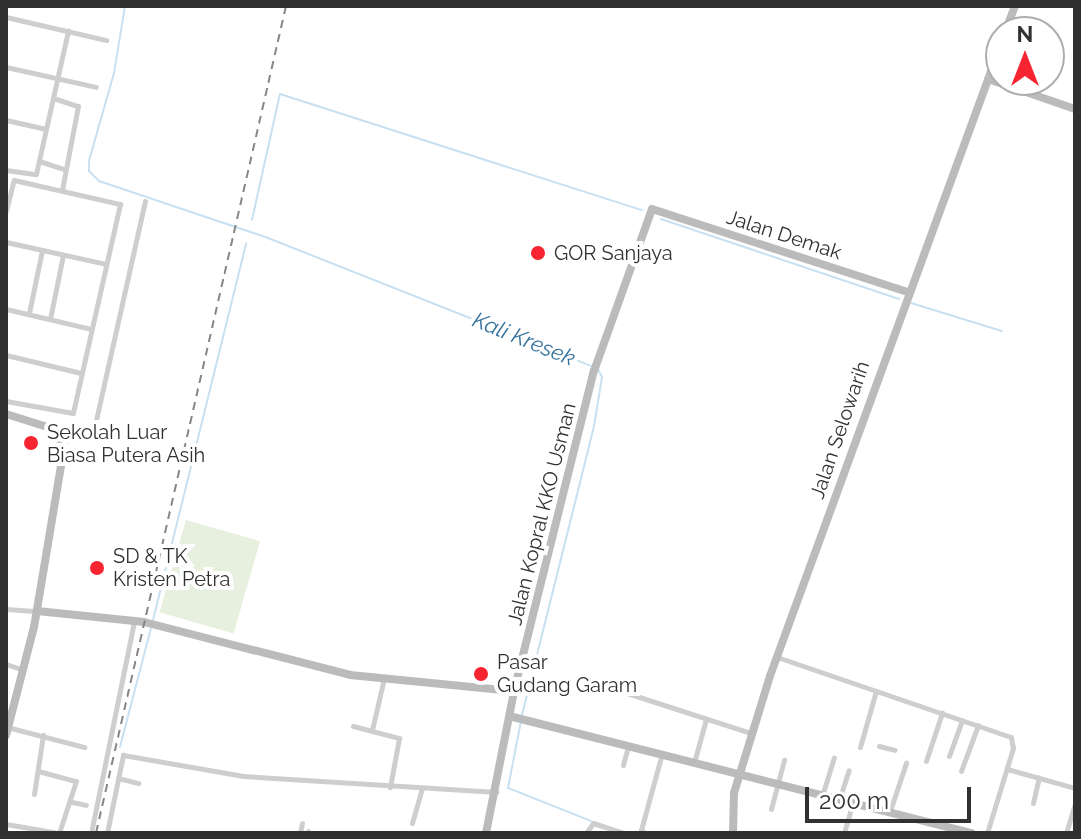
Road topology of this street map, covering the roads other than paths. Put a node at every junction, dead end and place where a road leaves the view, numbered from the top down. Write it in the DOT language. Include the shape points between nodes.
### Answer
graph roads {
  1 [pos="6,17"];
  2 [pos="68,31"];
  3 [pos="106,40"];
  4 [pos="6,67"];
  5 [pos="58,79"];
  6 [pos="96,87"];
  7 [pos="985,87"];
  8 [pos="1037,96"];
  9 [pos="53,98"];
  10 [pos="1075,109"];
  11 [pos="6,120"];
  12 [pos="46,129"];
  13 [pos="39,161"];
  14 [pos="6,170"];
  15 [pos="66,170"];
  16 [pos="6,178"];
  17 [pos="14,180"];
  18 [pos="62,190"];
  19 [pos="145,201"];
  20 [pos="652,209"];
  21 [pos="6,211"];
  22 [pos="6,242"];
  23 [pos="42,250"];
  24 [pos="63,255"];
  25 [pos="106,264"];
  26 [pos="907,292"];
  27 [pos="6,309"];
  28 [pos="29,313"];
  29 [pos="50,319"];
  30 [pos="91,329"];
  31 [pos="6,355"];
  32 [pos="81,373"];
  33 [pos="6,401"];
  34 [pos="6,414"];
  35 [pos="61,441"];
  36 [pos="6,609"];
  37 [pos="37,611"];
  38 [pos="134,622"];
  39 [pos="777,657"];
  40 [pos="6,664"];
  41 [pos="23,670"];
  42 [pos="384,678"];
  43 [pos="596,683"];
  44 [pos="514,691"];
  45 [pos="876,691"];
  46 [pos="942,713"];
  47 [pos="517,717"];
  48 [pos="706,719"];
  49 [pos="962,720"];
  50 [pos="978,725"];
  51 [pos="353,726"];
  52 [pos="7,730"];
  53 [pos="372,730"];
  54 [pos="751,733"];
  55 [pos="43,735"];
  56 [pos="628,745"];
  57 [pos="879,746"];
  58 [pos="84,747"];
  59 [pos="860,747"];
  60 [pos="662,752"];
  61 [pos="895,754"];
  62 [pos="949,756"];
  63 [pos="834,758"];
  64 [pos="695,759"];
  65 [pos="784,760"];
  66 [pos="926,761"];
  67 [pos="906,763"];
  68 [pos="623,765"];
  69 [pos="1006,769"];
  70 [pos="849,770"];
  71 [pos="38,771"];
  72 [pos="961,771"];
  73 [pos="740,773"];
  74 [pos="118,778"];
  75 [pos="1039,778"];
  76 [pos="778,782"];
  77 [pos="138,783"];
  78 [pos="390,787"];
  79 [pos="422,788"];
  80 [pos="1075,788"];
  81 [pos="497,792"];
  82 [pos="823,793"];
  83 [pos="34,794"];
  84 [pos="840,797"];
  85 [pos="853,801"];
  86 [pos="72,802"];
  87 [pos="1033,803"];
  88 [pos="1075,804"];
  89 [pos="86,805"];
  90 [pos="771,809"];
  91 [pos="890,811"];
  92 [pos="302,823"];
  93 [pos="412,823"];
  94 [pos="6,824"];
  95 [pos="961,832"];
  96 [pos="59,833"];
  97 [pos="91,833"];
  98 [pos="107,833"];
  99 [pos="300,833"];
  100 [pos="486,833"];
  101 [pos="586,833"];
  102 [pos="623,833"];
  103 [pos="645,833"];
  104 [pos="733,833"];
  105 [pos="844,833"];
  106 [pos="972,833"];
  107 [pos="987,833"];
  108 [pos="1066,833"];
  1 -- 2 [label="street"];
  2 -- 3 [label="street"];
  2 -- 5 [label="street"];
  4 -- 5 [label="street"];
  5 -- 6 [label="street"];
  5 -- 9 [label="street"];
  7 -- 26 [label="main road, Jalan Selowarih"];
  8 -- 10 [label="main road"];
  9 -- 12 [label="street"];
  9 -- 15 [label="street" via="78,106"];
  11 -- 12 [label="street"];
  12 -- 13 [label="street"];
  13 -- 14 [label="street" via="34,175"];
  13 -- 15 [label="street"];
  15 -- 18 [label="street"];
  16 -- 17 [label="street"];
  17 -- 18 [label="street"];
  17 -- 21 [label="street"];
  18 -- 25 [label="street" via="119,202"];
  19 -- 35 [label="street" via="92,438"];
  20 -- 26 [label="main road, Jalan Demak"];
  20 -- 44 [label="main road, Jalan Kopral KKO Usman" via="595,369"];
  22 -- 23 [label="street"];
  23 -- 24 [label="street"];
  23 -- 28 [label="street"];
  24 -- 25 [label="street"];
  24 -- 29 [label="street"];
  25 -- 30 [label="street"];
  26 -- 39 [label="main road, Jalan Selowarih"];
  27 -- 28 [label="street"];
  28 -- 29 [label="street"];
  29 -- 30 [label="street"];
  30 -- 32 [label="street"];
  31 -- 32 [label="street"];
  32 -- 33 [label="street" via="71,415"];
  34 -- 35 [label="main road" via="54,429"];
  35 -- 37 [label="main road"];
  36 -- 37 [label="street"];
  37 -- 38 [label="main road"];
  37 -- 41 [label="main road"];
  38 -- 42 [label="main road" via="318,670"];
  38 -- 97 [label="street"];
  39 -- 45 [label="street"];
  39 -- 54 [label="main road, Jalan Selowarih"];
  40 -- 41 [label="street"];
  41 -- 52 [label="main road"];
  42 -- 44 [label="main road"];
  42 -- 53 [label="street"];
  43 -- 48 [label="street"];
  44 -- 47 [label="main road, Jalan Kopral KKO Usman"];
  45 -- 46 [label="street"];
  45 -- 59 [label="street"];
  46 -- 49 [label="street"];
  46 -- 66 [label="street"];
  47 -- 56 [label="main road"];
  47 -- 81 [label="main road, Jalan Kopral KKO Usman"];
  48 -- 54 [label="street"];
  48 -- 64 [label="street"];
  49 -- 50 [label="street"];
  49 -- 62 [label="street"];
  50 -- 69 [label="street" via="1014,740"];
  50 -- 72 [label="street"];
  51 -- 53 [label="street"];
  52 -- 55 [label="street"];
  53 -- 78 [label="street" via="399,738"];
  54 -- 73 [label="main road, Jalan Selowarih"];
  55 -- 58 [label="street"];
  55 -- 71 [label="street"];
  56 -- 60 [label="main road"];
  56 -- 68 [label="street"];
  57 -- 61 [label="street"];
  60 -- 64 [label="main road"];
  60 -- 103 [label="street" via="641,830"];
  63 -- 82 [label="street"];
  64 -- 73 [label="main road"];
  65 -- 76 [label="street"];
  67 -- 91 [label="street"];
  69 -- 75 [label="street"];
  69 -- 107 [label="street"];
  70 -- 84 [label="street"];
  71 -- 83 [label="street"];
  71 -- 86 [label="street" via="76,781"];
  73 -- 76 [label="main road"];
  73 -- 104 [label="main road, Jalan Selowarih" via="732,800"];
  74 -- 77 [label="street"];
  74 -- 78 [label="street" via="123,755 243,776"];
  74 -- 98 [label="street"];
  75 -- 80 [label="street"];
  75 -- 87 [label="street"];
  76 -- 82 [label="main road"];
  76 -- 90 [label="street"];
  78 -- 79 [label="street"];
  79 -- 81 [label="street"];
  79 -- 93 [label="street"];
  81 -- 100 [label="main road, Jalan Kopral KKO Usman"];
  82 -- 84 [label="main road"];
  84 -- 85 [label="main road"];
  85 -- 91 [label="main road"];
  85 -- 105 [label="street"];
  86 -- 89 [label="street"];
  86 -- 96 [label="street" via="65,805"];
  88 -- 108 [label="street"];
  91 -- 95 [label="main road"];
  92 -- 99 [label="street"];
  94 -- 96 [label="street"];
  95 -- 106 [label="main road"];
  101 -- 102 [label="street" via="593,823"];
}
